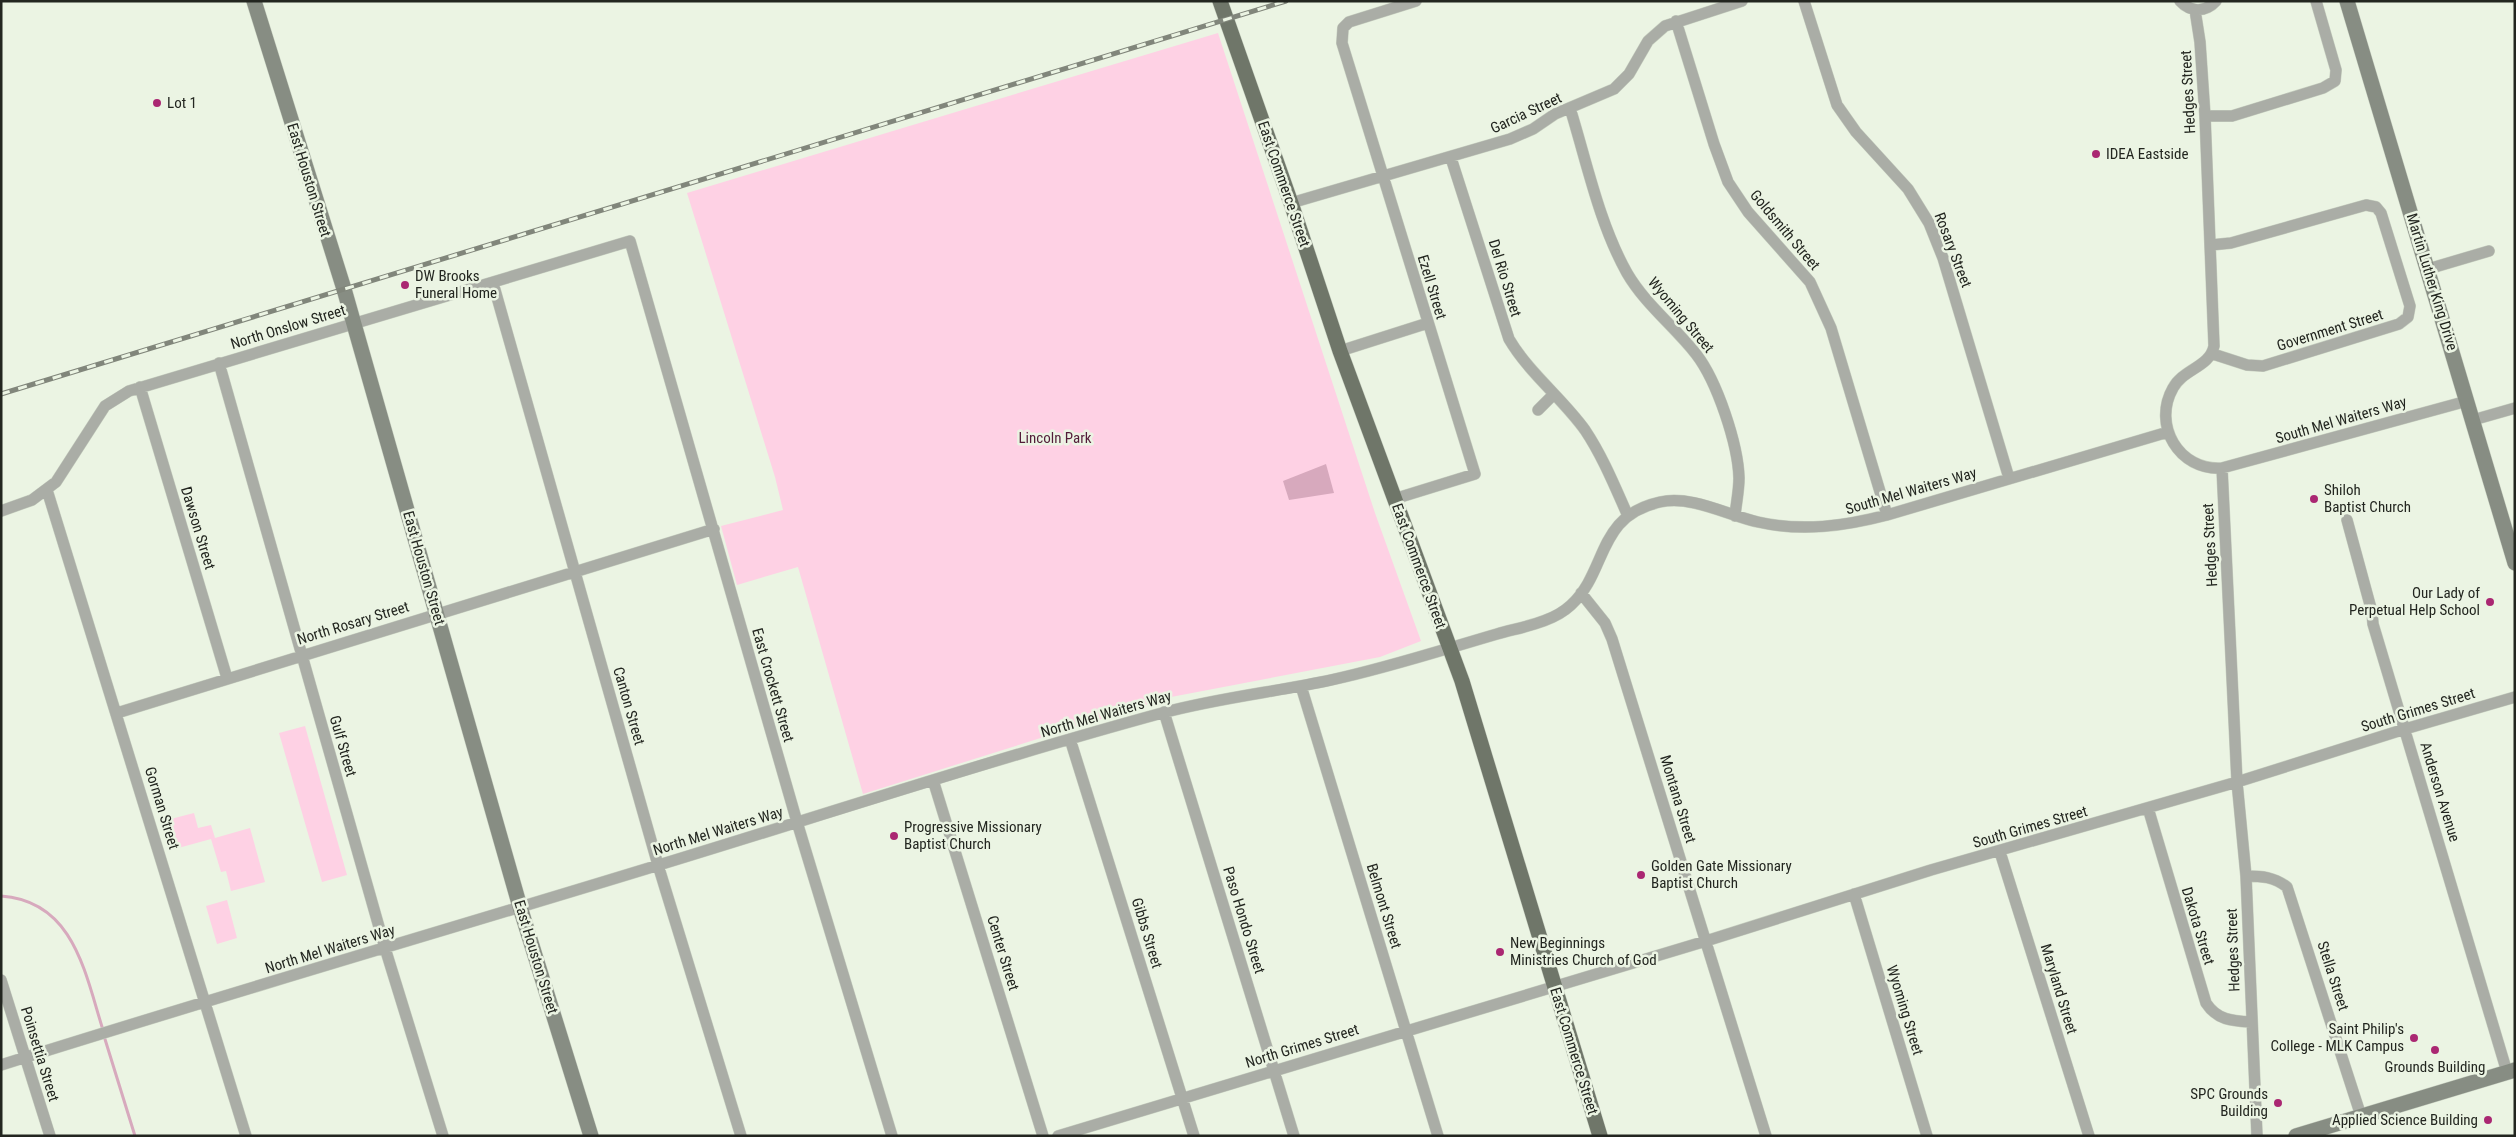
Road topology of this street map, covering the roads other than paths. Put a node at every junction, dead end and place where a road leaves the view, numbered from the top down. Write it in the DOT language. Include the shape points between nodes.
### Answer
graph roads {
  1 [pos="254,1"];
  2 [pos="1220,1"];
  3 [pos="1416,1"];
  4 [pos="1742,1"];
  5 [pos="1804,1"];
  6 [pos="2180,1"];
  7 [pos="2216,1"];
  8 [pos="2316,1"];
  9 [pos="2347,1"];
  10 [pos="2195,10"];
  11 [pos="1676,21"];
  12 [pos="1570,108"];
  13 [pos="2205,116"];
  14 [pos="1451,158"];
  15 [pos="1382,175"];
  16 [pos="1291,203"];
  17 [pos="630,241"];
  18 [pos="2211,245"];
  19 [pos="2489,251"];
  20 [pos="2428,269"];
  21 [pos="493,283"];
  22 [pos="354,323"];
  23 [pos="1428,323"];
  24 [pos="1340,351"];
  25 [pos="2212,354"];
  26 [pos="219,363"];
  27 [pos="140,387"];
  28 [pos="1554,394"];
  29 [pos="2467,401"];
  30 [pos="2515,408"];
  31 [pos="1538,410"];
  32 [pos="2473,420"];
  33 [pos="2168,432"];
  34 [pos="2222,468"];
  35 [pos="2009,478"];
  36 [pos="47,490"];
  37 [pos="1394,499"];
  38 [pos="1,511"];
  39 [pos="1887,515"];
  40 [pos="1628,516"];
  41 [pos="1735,516"];
  42 [pos="2347,520"];
  43 [pos="714,529"];
  44 [pos="2515,563"];
  45 [pos="576,571"];
  46 [pos="1582,594"];
  47 [pos="437,614"];
  48 [pos="1449,648"];
  49 [pos="301,654"];
  50 [pos="227,678"];
  51 [pos="1302,686"];
  52 [pos="2515,697"];
  53 [pos="1164,712"];
  54 [pos="117,713"];
  55 [pos="2405,729"];
  56 [pos="1070,740"];
  57 [pos="933,780"];
  58 [pos="2237,782"];
  59 [pos="2148,808"];
  60 [pos="796,822"];
  61 [pos="2000,852"];
  62 [pos="658,865"];
  63 [pos="2246,876"];
  64 [pos="1854,894"];
  65 [pos="520,907"];
  66 [pos="1706,941"];
  67 [pos="385,948"];
  68 [pos="1,980"];
  69 [pos="1554,987"];
  70 [pos="205,1003"];
  71 [pos="2251,1022"];
  72 [pos="1406,1031"];
  73 [pos="26,1057"];
  74 [pos="1,1065"];
  75 [pos="1274,1070"];
  76 [pos="2511,1071"];
  77 [pos="1182,1098"];
  78 [pos="2361,1116"];
  79 [pos="50,1136"];
  80 [pos="246,1136"];
  81 [pos="443,1136"];
  82 [pos="590,1136"];
  83 [pos="742,1136"];
  84 [pos="892,1136"];
  85 [pos="1043,1136"];
  86 [pos="1058,1136"];
  87 [pos="1194,1136"];
  88 [pos="1294,1136"];
  89 [pos="1438,1136"];
  90 [pos="1600,1136"];
  91 [pos="1766,1136"];
  92 [pos="1927,1136"];
  93 [pos="2089,1136"];
  94 [pos="2257,1136"];
  95 [pos="2296,1136"];
  1 -- 22 [label="main road, East Houston Street"];
  2 -- 16 [label="main road, East Commerce Street"];
  3 -- 15 [label="street, Ezell Street" via="1350,22 1343,28 1342,42"];
  4 -- 11 [label="street, Garcia Street"];
  5 -- 35 [label="street, Rosary Street" via="1837,105 1856,132 1908,189 1929,222 1943,258"];
  6 -- 10 [label="street"];
  7 -- 10 [label="street" via="2206,9"];
  8 -- 13 [label="street" via="2336,70 2334,81 2323,88 2232,116"];
  9 -- 20 [label="main road, Martin Luther King Drive"];
  10 -- 13 [label="street, Hedges Street"];
  11 -- 12 [label="street, Garcia Street" via="1656,32 1629,74 1614,89"];
  11 -- 39 [label="street, Goldsmith Street" via="1728,182 1748,212 1800,268 1822,303"];
  12 -- 14 [label="street, Garcia Street" via="1510,139"];
  12 -- 41 [label="street, Wyoming Street" via="1606,228 1628,274 1646,300 1695,353 1719,396 1738,463"];
  13 -- 18 [label="street, Hedges Street"];
  14 -- 15 [label="street, Garcia Street"];
  14 -- 28 [label="street, Del Rio Street" via="1509,339 1522,359"];
  15 -- 16 [label="street, Garcia Street"];
  15 -- 23 [label="street, Ezell Street"];
  16 -- 24 [label="main road, East Commerce Street"];
  17 -- 21 [label="street, North Onslow Street"];
  17 -- 43 [label="street, East Crockett Street"];
  18 -- 25 [label="street, Hedges Street"];
  18 -- 25 [label="street, Government Street" via="2231,243 2366,205 2376,207 2381,213 2410,306 2408,317 2399,324 2263,366 2247,365"];
  19 -- 20 [label="street"];
  20 -- 29 [label="main road, Martin Luther King Drive"];
  21 -- 22 [label="street, North Onslow Street"];
  21 -- 45 [label="street, Canton Street"];
  22 -- 26 [label="street, North Onslow Street"];
  22 -- 47 [label="main road, East Houston Street"];
  23 -- 24 [label="street"];
  23 -- 37 [label="street, Ezell Street" via="1475,474"];
  24 -- 37 [label="main road, East Commerce Street"];
  25 -- 33 [label="street" via="2174,386 2165,408"];
  26 -- 27 [label="street, North Onslow Street"];
  26 -- 49 [label="street, Gulf Street"];
  27 -- 36 [label="street, North Onslow Street" via="114,398 105,406 59,478"];
  27 -- 50 [label="street, Dawson Street"];
  28 -- 31 [label="street"];
  28 -- 40 [label="street, Del Rio Street" via="1585,430 1601,456"];
  29 -- 32 [label="main road, Martin Luther King Drive"];
  29 -- 34 [label="street, South Mel Waiters Way"];
  30 -- 32 [label="street"];
  32 -- 44 [label="main road, Martin Luther King Drive"];
  33 -- 34 [label="street" via="2174,445 2190,460 2200,466"];
  33 -- 35 [label="street, South Mel Waiters Way"];
  34 -- 58 [label="street, Hedges Street"];
  35 -- 39 [label="street, South Mel Waiters Way"];
  36 -- 38 [label="street, North Onslow Street" via="32,500"];
  36 -- 54 [label="street, Gorman Street"];
  37 -- 48 [label="main road, East Commerce Street"];
  39 -- 41 [label="street, South Mel Waiters Way" via="1819,528 1764,524"];
  40 -- 41 [label="street, South Mel Waiters Way" via="1655,503 1681,500"];
  40 -- 46 [label="street, South Mel Waiters Way" via="1606,542"];
  42 -- 55 [label="street, Anderson Avenue" via="2373,624"];
  43 -- 45 [label="street, North Rosary Street"];
  43 -- 60 [label="street, East Crockett Street"];
  45 -- 47 [label="street, North Rosary Street"];
  45 -- 62 [label="street, Canton Street"];
  46 -- 48 [label="street, South Mel Waiters Way" via="1552,617"];
  46 -- 66 [label="street, Montana Street" via="1605,623 1612,639"];
  47 -- 49 [label="street, North Rosary Street"];
  47 -- 65 [label="main road, East Houston Street"];
  48 -- 51 [label="street, North Mel Waiters Way"];
  48 -- 69 [label="main road, East Commerce Street" via="1462,681"];
  49 -- 50 [label="street, North Rosary Street"];
  49 -- 67 [label="street, Gulf Street"];
  50 -- 54 [label="street, North Rosary Street"];
  51 -- 53 [label="street, North Mel Waiters Way"];
  51 -- 72 [label="street, Belmont Street"];
  52 -- 55 [label="street, South Grimes Street"];
  53 -- 56 [label="street, North Mel Waiters Way"];
  53 -- 75 [label="street, Paso Hondo Street"];
  54 -- 70 [label="street, Gorman Street"];
  55 -- 58 [label="street, South Grimes Street"];
  55 -- 76 [label="street, Anderson Avenue"];
  56 -- 57 [label="street, North Mel Waiters Way"];
  56 -- 77 [label="street, Gibbs Street"];
  57 -- 60 [label="street, North Mel Waiters Way"];
  57 -- 85 [label="street, Center Street"];
  58 -- 59 [label="street, South Grimes Street"];
  58 -- 63 [label="street, Hedges Street"];
  59 -- 61 [label="street, South Grimes Street"];
  59 -- 71 [label="street, Dakota Street" via="2206,1003 2223,1019"];
  60 -- 62 [label="street, North Mel Waiters Way"];
  60 -- 84 [label="street, East Crockett Street"];
  61 -- 64 [label="street, South Grimes Street"];
  61 -- 93 [label="street, Maryland Street"];
  62 -- 65 [label="street, North Mel Waiters Way"];
  62 -- 83 [label="street, Canton Street"];
  63 -- 71 [label="street, Hedges Street"];
  63 -- 78 [label="street, Stella Street" via="2264,876 2287,887"];
  64 -- 66 [label="street, South Grimes Street"];
  64 -- 92 [label="street, Wyoming Street"];
  65 -- 67 [label="street, North Mel Waiters Way"];
  65 -- 82 [label="main road, East Houston Street"];
  66 -- 69 [label="street, South Grimes Street"];
  66 -- 91 [label="street, Montana Street"];
  67 -- 70 [label="street, North Mel Waiters Way"];
  67 -- 81 [label="street, Gulf Street"];
  68 -- 73 [label="street, Poinsettia Street"];
  69 -- 72 [label="street, North Grimes Street"];
  69 -- 90 [label="main road, East Commerce Street"];
  70 -- 73 [label="street, North Mel Waiters Way"];
  70 -- 80 [label="street, Gorman Street"];
  71 -- 94 [label="street, Hedges Street"];
  72 -- 75 [label="street, North Grimes Street"];
  72 -- 89 [label="street, Belmont Street"];
  73 -- 74 [label="street, North Mel Waiters Way"];
  73 -- 79 [label="street, Poinsettia Street"];
  75 -- 77 [label="street, North Grimes Street"];
  75 -- 88 [label="street, Paso Hondo Street"];
  76 -- 78 [label="main road"];
  77 -- 86 [label="street, North Grimes Street"];
  77 -- 87 [label="street, Gibbs Street"];
  78 -- 95 [label="main road"];
}
